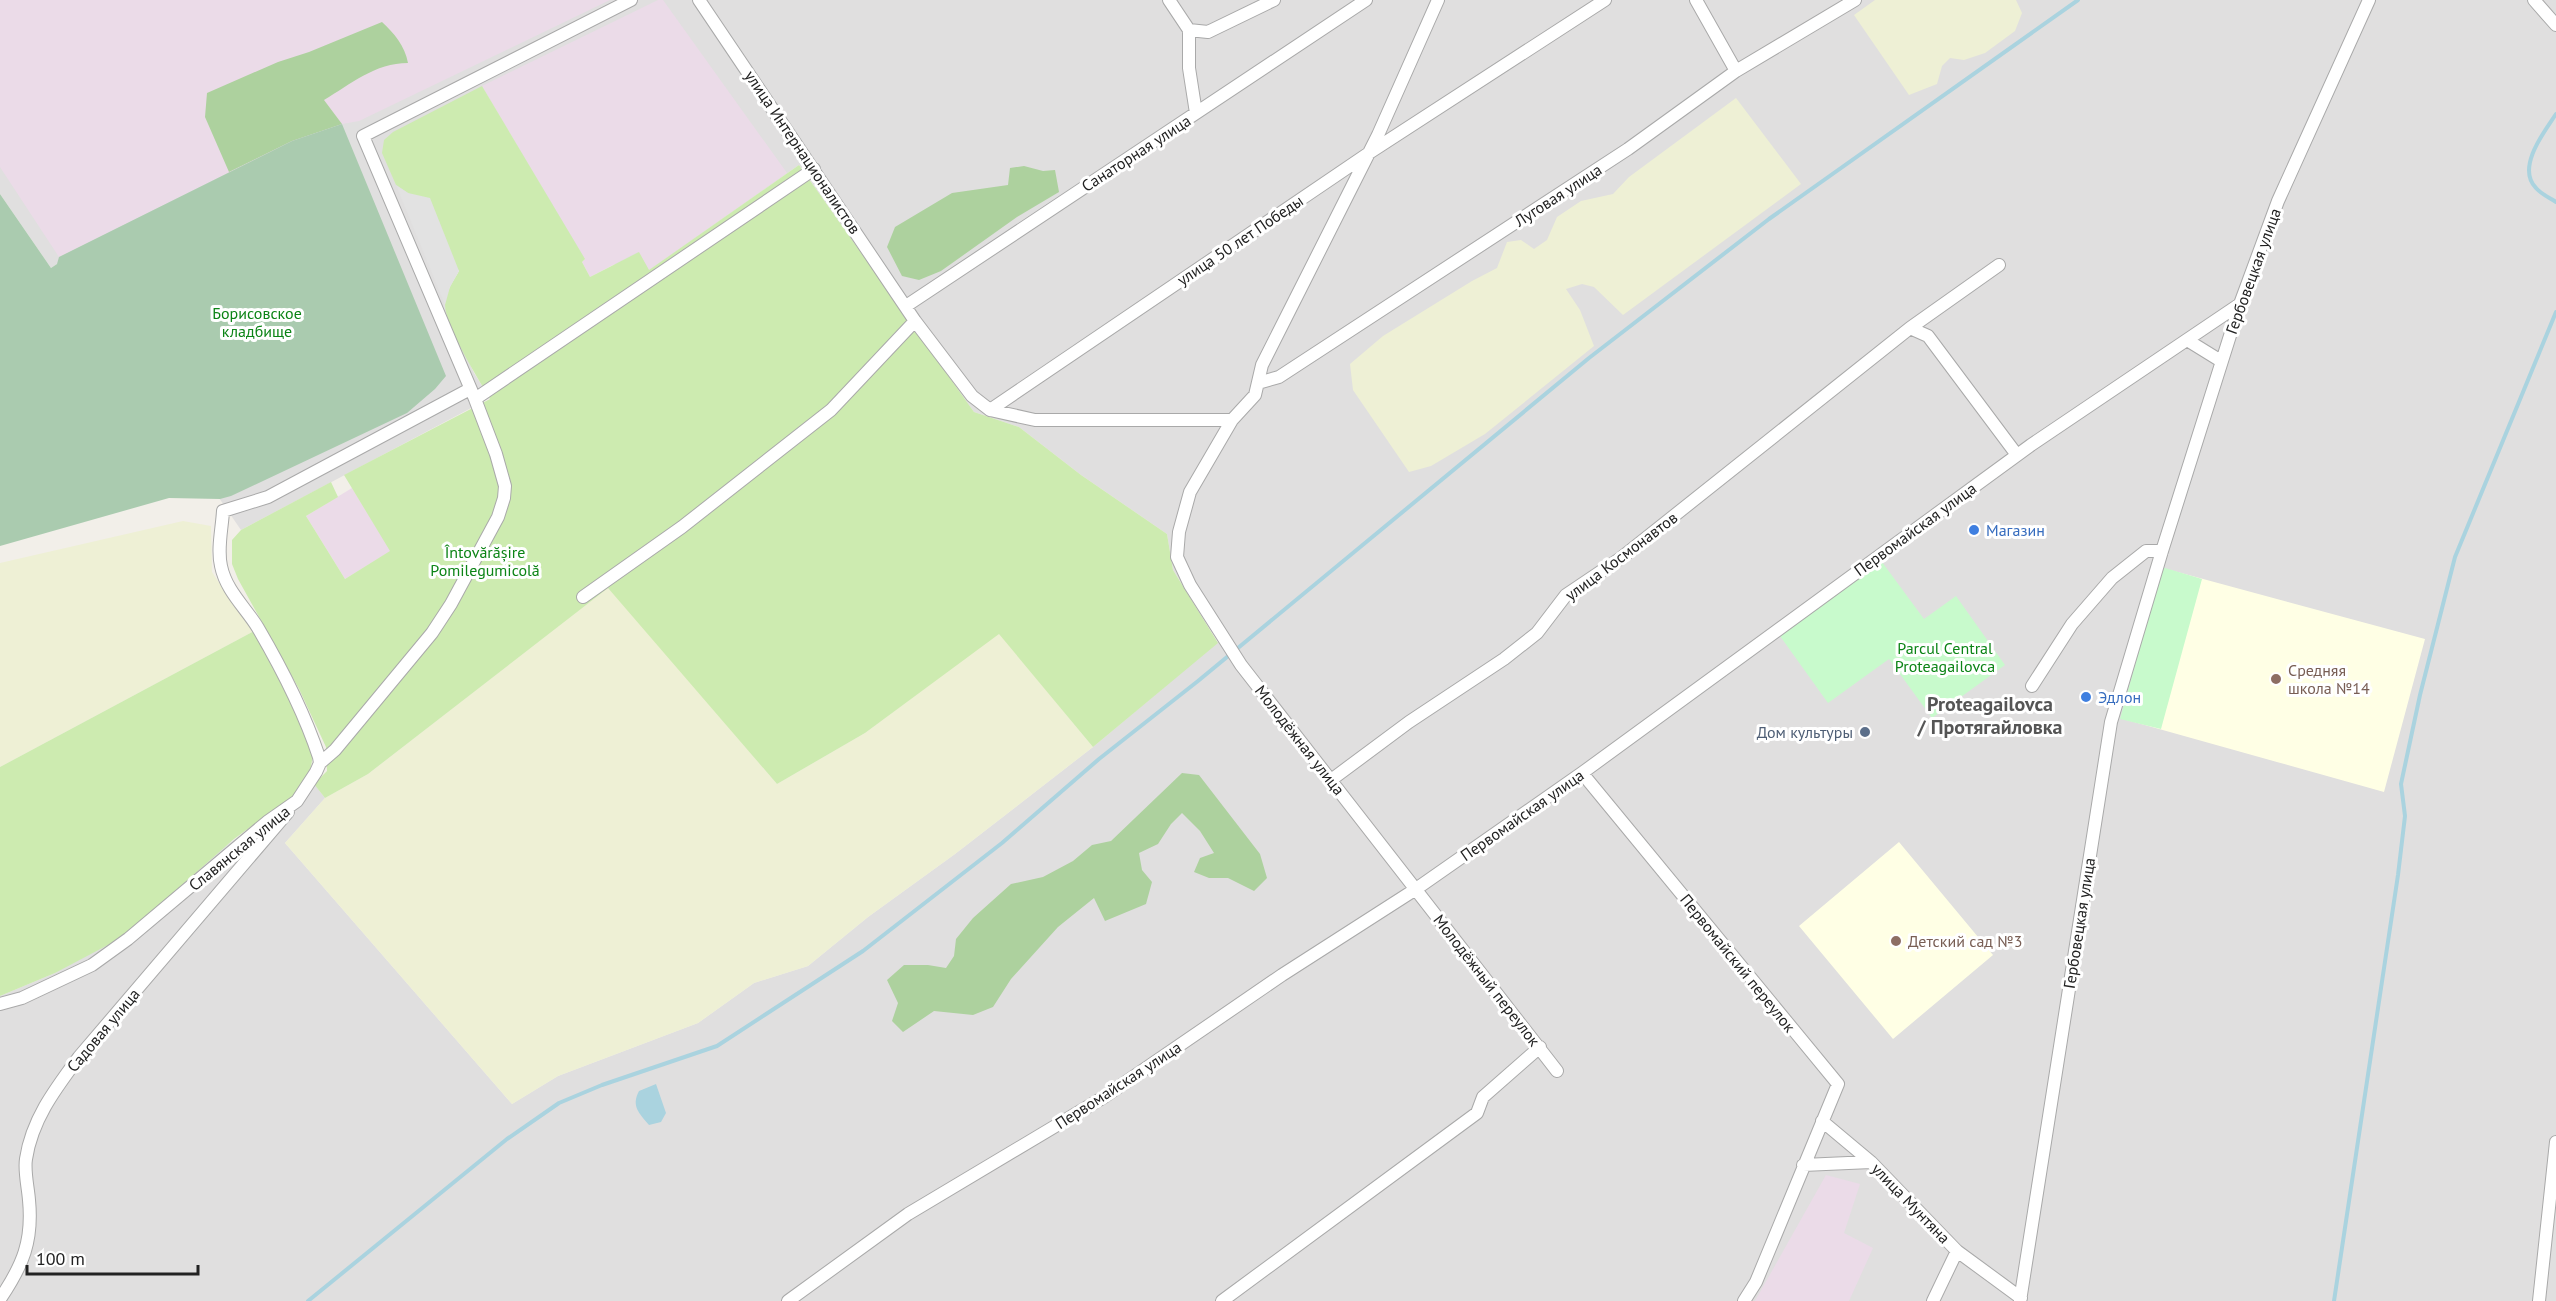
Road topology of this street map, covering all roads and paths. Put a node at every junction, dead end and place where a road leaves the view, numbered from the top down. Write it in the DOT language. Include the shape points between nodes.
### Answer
graph roads {
  1 [pos="631,0"];
  2 [pos="699,0"];
  3 [pos="1169,0"];
  4 [pos="1274,0"];
  5 [pos="1366,0"];
  6 [pos="1438,0"];
  7 [pos="1605,0"];
  8 [pos="1696,0"];
  9 [pos="1855,0"];
  10 [pos="2369,0"];
  11 [pos="2534,0"];
  12 [pos="2556,25"];
  13 [pos="1189,30"];
  14 [pos="1736,71"];
  15 [pos="1196,113"];
  16 [pos="1369,153"];
  17 [pos="814,169"];
  18 [pos="1999,265"];
  19 [pos="2240,304"];
  20 [pos="906,306"];
  21 [pos="915,321"];
  22 [pos="1911,328"];
  23 [pos="2187,340"];
  24 [pos="2222,361"];
  25 [pos="1257,383"];
  26 [pos="472,394"];
  27 [pos="990,410"];
  28 [pos="1232,420"];
  29 [pos="2017,455"];
  30 [pos="2162,551"];
  31 [pos="583,597"];
  32 [pos="2032,686"];
  33 [pos="320,763"];
  34 [pos="1582,773"];
  35 [pos="1331,780"];
  36 [pos="297,801"];
  37 [pos="1416,889"];
  38 [pos="0,1004"];
  39 [pos="1540,1047"];
  40 [pos="1557,1071"];
  41 [pos="1822,1121"];
  42 [pos="2556,1142"];
  43 [pos="1872,1162"];
  44 [pos="1803,1165"];
  45 [pos="1957,1251"];
  46 [pos="0,1299"];
  47 [pos="2020,1300"];
  48 [pos="788,1301"];
  49 [pos="1222,1301"];
  50 [pos="1744,1301"];
  51 [pos="1933,1301"];
  52 [pos="2539,1301"];
  1 -- 26 [label="street, Славянская улица" via="363,136"];
  2 -- 17 [label="street, улица Интернационалистов"];
  3 -- 13 [label="street"];
  4 -- 13 [label="street" via="1208,33"];
  5 -- 15 [label="street, Санаторная улица"];
  6 -- 16 [label="street, Молодёжная улица"];
  7 -- 16 [label="street, улица 50 лет Победы"];
  8 -- 14 [label="street"];
  9 -- 14 [label="street, Луговая улица"];
  10 -- 19 [label="street, Гербовецкая улица" via="2278,201"];
  11 -- 12 [label="street"];
  13 -- 15 [label="street" via="1189,68"];
  14 -- 25 [label="street, Луговая улица" via="1628,149 1279,377"];
  15 -- 20 [label="street, Санаторная улица"];
  16 -- 25 [label="street, Молодёжная улица" via="1262,365"];
  16 -- 27 [label="street, улица 50 лет Победы"];
  17 -- 20 [label="street, улица Интернационалистов"];
  17 -- 26 [label="street"];
  18 -- 22 [label="street, улица Космонавтов"];
  19 -- 23 [label="street, Первомайская улица"];
  19 -- 24 [label="street, Гербовецкая улица"];
  20 -- 21 [label="street"];
  21 -- 27 [label="street" via="972,396"];
  21 -- 31 [label="street" via="831,410 682,527"];
  22 -- 29 [label="street" via="1928,336"];
  22 -- 35 [label="street, улица Космонавтов" via="1621,558 1566,595 1537,633 1504,659 1408,722"];
  23 -- 24 [label="street"];
  23 -- 29 [label="street, Первомайская улица"];
  24 -- 30 [label="street, Гербовецкая улица"];
  25 -- 28 [label="street, Молодёжная улица" via="1255,395"];
  26 -- 33 [label="street, Славянская улица" via="503,474 504,498 498,517 432,633"];
  26 -- 33 [label="street" via="268,497 223,512 221,568 238,602 270,649 304,717"];
  27 -- 28 [label="street" via="1035,420"];
  28 -- 35 [label="street, Молодёжная улица" via="1190,492 1177,557 1190,585 1241,665"];
  29 -- 34 [label="street, Первомайская улица"];
  30 -- 32 [label="street" via="2146,551 2112,578 2072,624"];
  30 -- 47 [label="street, Гербовецкая улица" via="2111,722"];
  33 -- 36 [label="street, Славянская улица"];
  34 -- 37 [label="street, Первомайская улица"];
  34 -- 41 [label="street, Первомайский переулок" via="1838,1084"];
  35 -- 37 [label="street, Молодёжная улица"];
  36 -- 38 [label="street, Славянская улица" via="92,965 22,998"];
  36 -- 46 [label="street, Садовая улица" via="79,1057 52,1094 32,1132 26,1161 31,1222 27,1252"];
  37 -- 39 [label="street, Молодёжный переулок"];
  37 -- 48 [label="street, Первомайская улица" via="1104,1097 908,1214"];
  39 -- 40 [label="street, Молодёжный переулок"];
  39 -- 49 [label="street" via="1483,1097 1478,1113"];
  41 -- 43 [label="street, улица Мунтяна"];
  41 -- 44 [label="street, Первомайский переулок"];
  42 -- 52 [label="street"];
  43 -- 44 [label="street"];
  43 -- 45 [label="street, улица Мунтяна"];
  44 -- 50 [label="street, Первомайский переулок" via="1756,1282"];
  45 -- 47 [label="street"];
  45 -- 51 [label="street, улица Мунтяна"];
}
